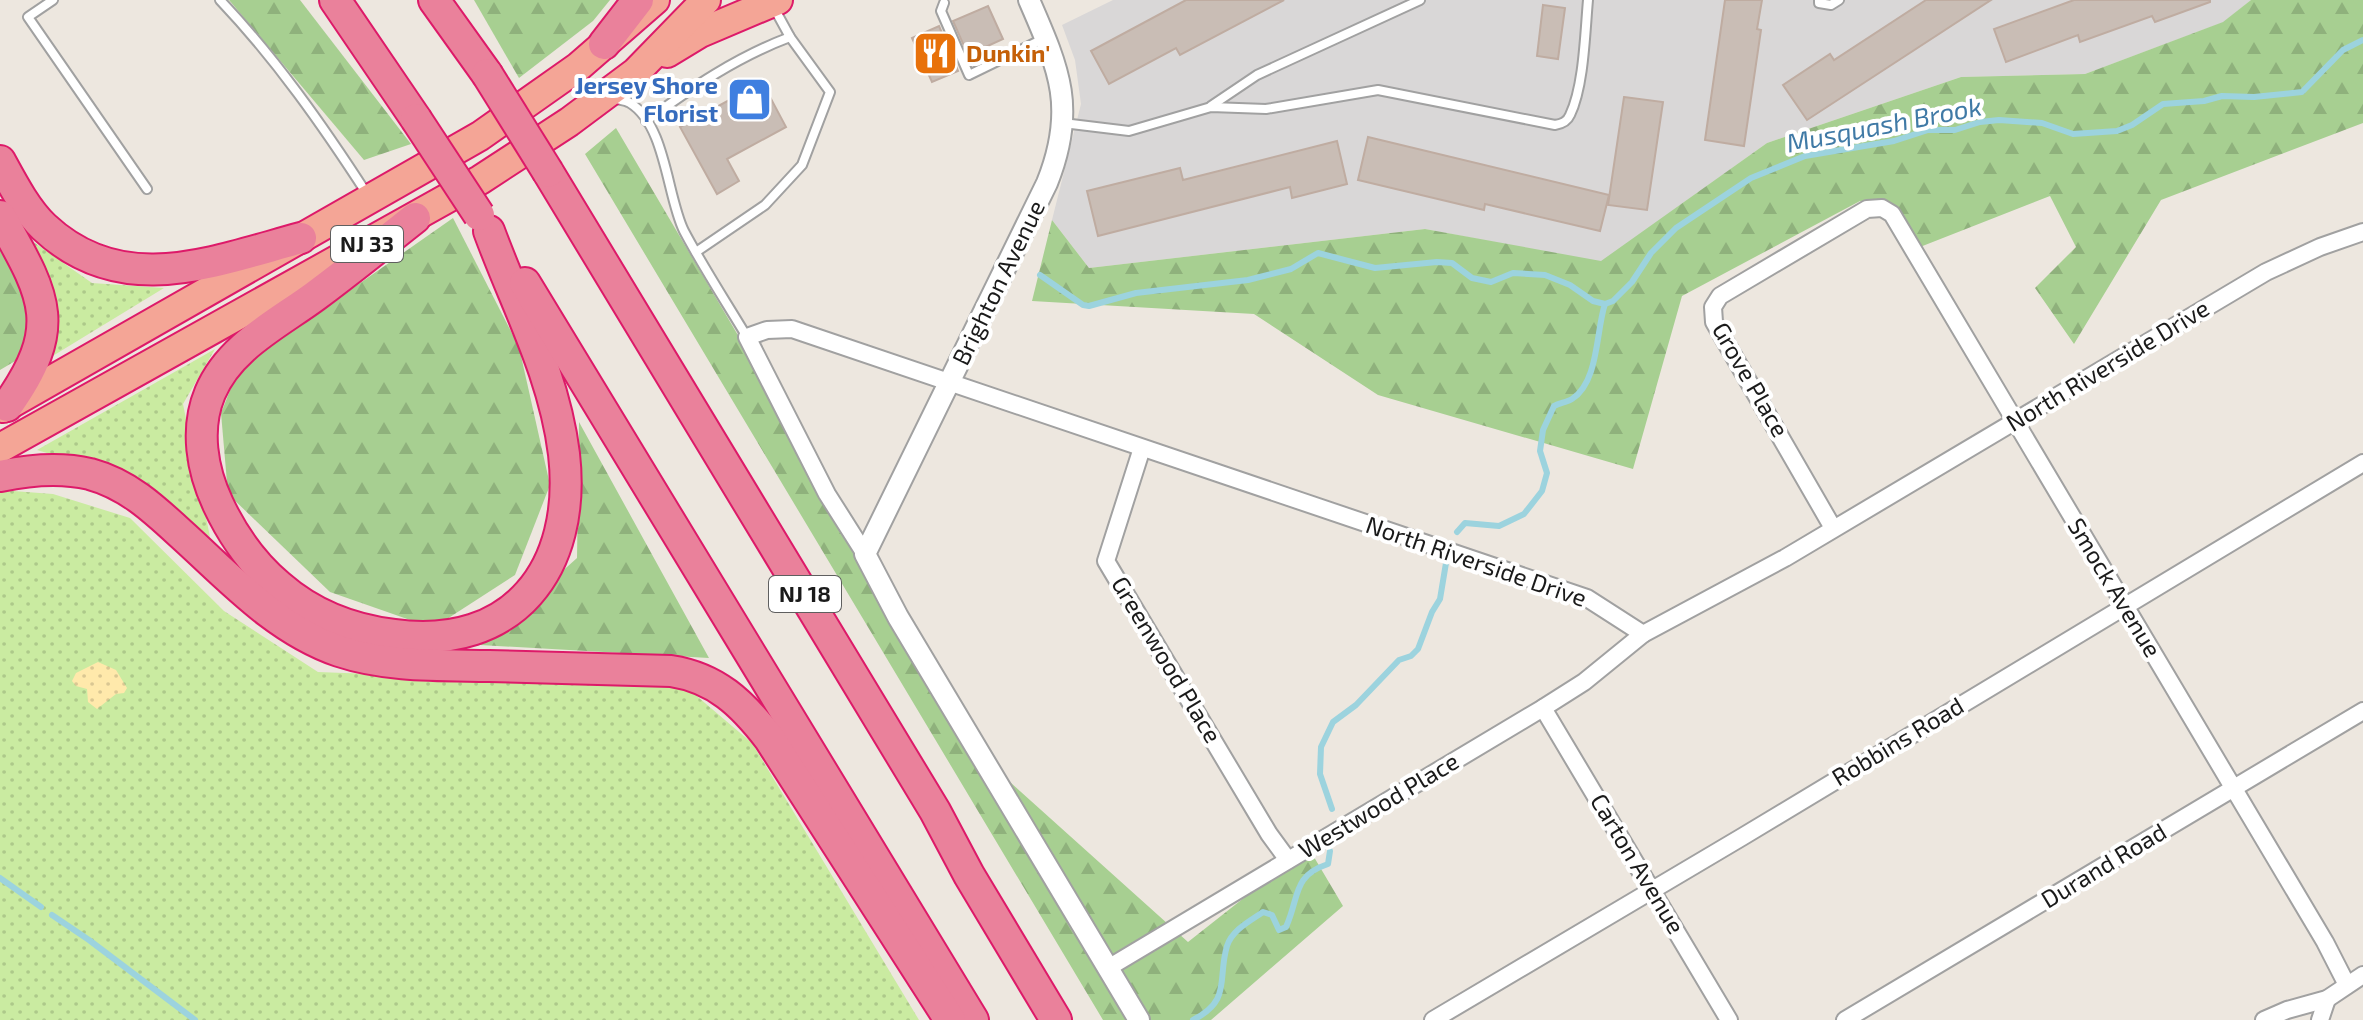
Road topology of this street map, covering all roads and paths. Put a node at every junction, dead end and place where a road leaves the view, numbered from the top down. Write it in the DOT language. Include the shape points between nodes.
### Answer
graph roads {
  1 [pos="53,0"];
  2 [pos="220,0"];
  3 [pos="333,0"];
  4 [pos="434,0"];
  5 [pos="452,0"];
  6 [pos="638,0"];
  7 [pos="655,0"];
  8 [pos="706,0"];
  9 [pos="1029,0"];
  10 [pos="1420,0"];
  11 [pos="1588,0"];
  12 [pos="1819,0"];
  13 [pos="1839,0"];
  14 [pos="775,1"];
  15 [pos="945,1"];
  16 [pos="790,37"];
  17 [pos="1046,38"];
  18 [pos="604,44"];
  19 [pos="480,63"];
  20 [pos="636,72"];
  21 [pos="604,96"];
  22 [pos="1211,107"];
  23 [pos="646,121"];
  24 [pos="1063,123"];
  25 [pos="0,161"];
  26 [pos="147,189"];
  27 [pos="370,198"];
  28 [pos="1867,209"];
  29 [pos="0,216"];
  30 [pos="415,218"];
  31 [pos="484,223"];
  32 [pos="2363,232"];
  33 [pos="301,238"];
  34 [pos="696,252"];
  35 [pos="747,337"];
  36 [pos="949,384"];
  37 [pos="4,408"];
  38 [pos="2015,421"];
  39 [pos="0,448"];
  40 [pos="1142,448"];
  41 [pos="2363,463"];
  42 [pos="0,476"];
  43 [pos="1833,528"];
  44 [pos="865,554"];
  45 [pos="2125,607"];
  46 [pos="1643,634"];
  47 [pos="1543,708"];
  48 [pos="2363,711"];
  49 [pos="2234,789"];
  50 [pos="1288,860"];
  51 [pos="1652,889"];
  52 [pos="1108,968"];
  53 [pos="2363,975"];
  54 [pos="2347,985"];
  55 [pos="2327,999"];
  56 [pos="950,1020"];
  57 [pos="973,1020"];
  58 [pos="1056,1020"];
  59 [pos="1139,1020"];
  60 [pos="1433,1020"];
  61 [pos="1729,1020"];
  62 [pos="1845,1020"];
  63 [pos="2264,1020"];
  64 [pos="2320,1020"];
  1 -- 26 [label="lane" via="28,17"];
  2 -- 27 [label="lane" via="264,48"];
  3 -- 31 [label="highway, bridge"];
  4 -- 19 [label="highway, NJ 18"];
  5 -- 19 [label="highway"];
  6 -- 18 [label="highway"];
  7 -- 18 [label="highway, NJ 33"];
  8 -- 20 [label="highway, NJ 33"];
  9 -- 17 [label="street, Brighton Avenue"];
  10 -- 22 [label="lane" via="1257,75"];
  11 -- 22 [label="lane" via="1580,75 1570,117 1563,123 1378,90 1266,109"];
  12 -- 13 [label="lane" via="1831,5"];
  14 -- 16 [label="lane"];
  14 -- 20 [label="highway" via="700,33"];
  15 -- 17 [label="lane" via="941,11 969,75"];
  16 -- 23 [label="lane" via="734,63"];
  16 -- 34 [label="lane" via="830,92 802,165 765,205"];
  17 -- 24 [label="street, Brighton Avenue" via="1062,91"];
  18 -- 27 [label="highway, NJ 33" via="496,125"];
  19 -- 58 [label="highway, NJ 18, bridge" via="927,797"];
  20 -- 21 [label="highway, NJ 33"];
  21 -- 23 [label="lane" via="630,103"];
  21 -- 30 [label="highway, NJ 33"];
  22 -- 24 [label="lane" via="1129,131"];
  23 -- 34 [label="lane"];
  24 -- 36 [label="street, Brighton Avenue" via="1047,183"];
  25 -- 33 [label="highway" via="44,227 68,246 119,267 178,270"];
  27 -- 33 [label="highway, NJ 33"];
  28 -- 38 [label="street, Smock Avenue" via="1892,214"];
  28 -- 43 [label="street, Grove Place" via="1720,296 1713,307 1714,322"];
  29 -- 37 [label="highway" via="35,278 42,317 32,368"];
  30 -- 31 [label="highway" via="232,358 210,393 202,431 204,466 214,496 253,561 280,587 327,617 410,637 439,637 490,624 512,610 547,567 563,516 559,420 537,345"];
  30 -- 39 [label="highway, NJ 33"];
  31 -- 57 [label="highway" via="544,310"];
  32 -- 38 [label="street, North Riverside Drive" via="2266,272"];
  33 -- 37 [label="highway, NJ 33"];
  34 -- 35 [label="lane"];
  35 -- 36 [label="street, North Riverside Drive" via="792,329"];
  35 -- 44 [label="street" via="821,483"];
  36 -- 40 [label="street, North Riverside Drive"];
  36 -- 44 [label="street, Brighton Avenue"];
  38 -- 43 [label="street, North Riverside Drive"];
  38 -- 45 [label="street, Smock Avenue"];
  40 -- 46 [label="street, North Riverside Drive" via="1587,598"];
  40 -- 50 [label="street, Greenwood Place" via="1106,561"];
  41 -- 45 [label="street, Robbins Road"];
  42 -- 56 [label="highway" via="59,470 115,483 148,504 269,613 341,652 415,664 671,671 717,686 746,709 769,738"];
  43 -- 46 [label="street, North Riverside Drive"];
  44 -- 52 [label="street"];
  45 -- 49 [label="street, Smock Avenue"];
  45 -- 51 [label="street, Robbins Road"];
  46 -- 47 [label="street, Westwood Place"];
  47 -- 50 [label="street, Westwood Place"];
  47 -- 51 [label="street, Carton Avenue"];
  48 -- 49 [label="street, Durand Road"];
  49 -- 54 [label="street, Smock Avenue"];
  49 -- 62 [label="street, Durand Road"];
  50 -- 52 [label="street, Westwood Place"];
  51 -- 60 [label="street, Robbins Road"];
  51 -- 61 [label="street, Carton Avenue"];
  52 -- 59 [label="street"];
  53 -- 54 [label="street"];
  54 -- 55 [label="street"];
  55 -- 63 [label="street"];
  55 -- 64 [label="street"];
}
